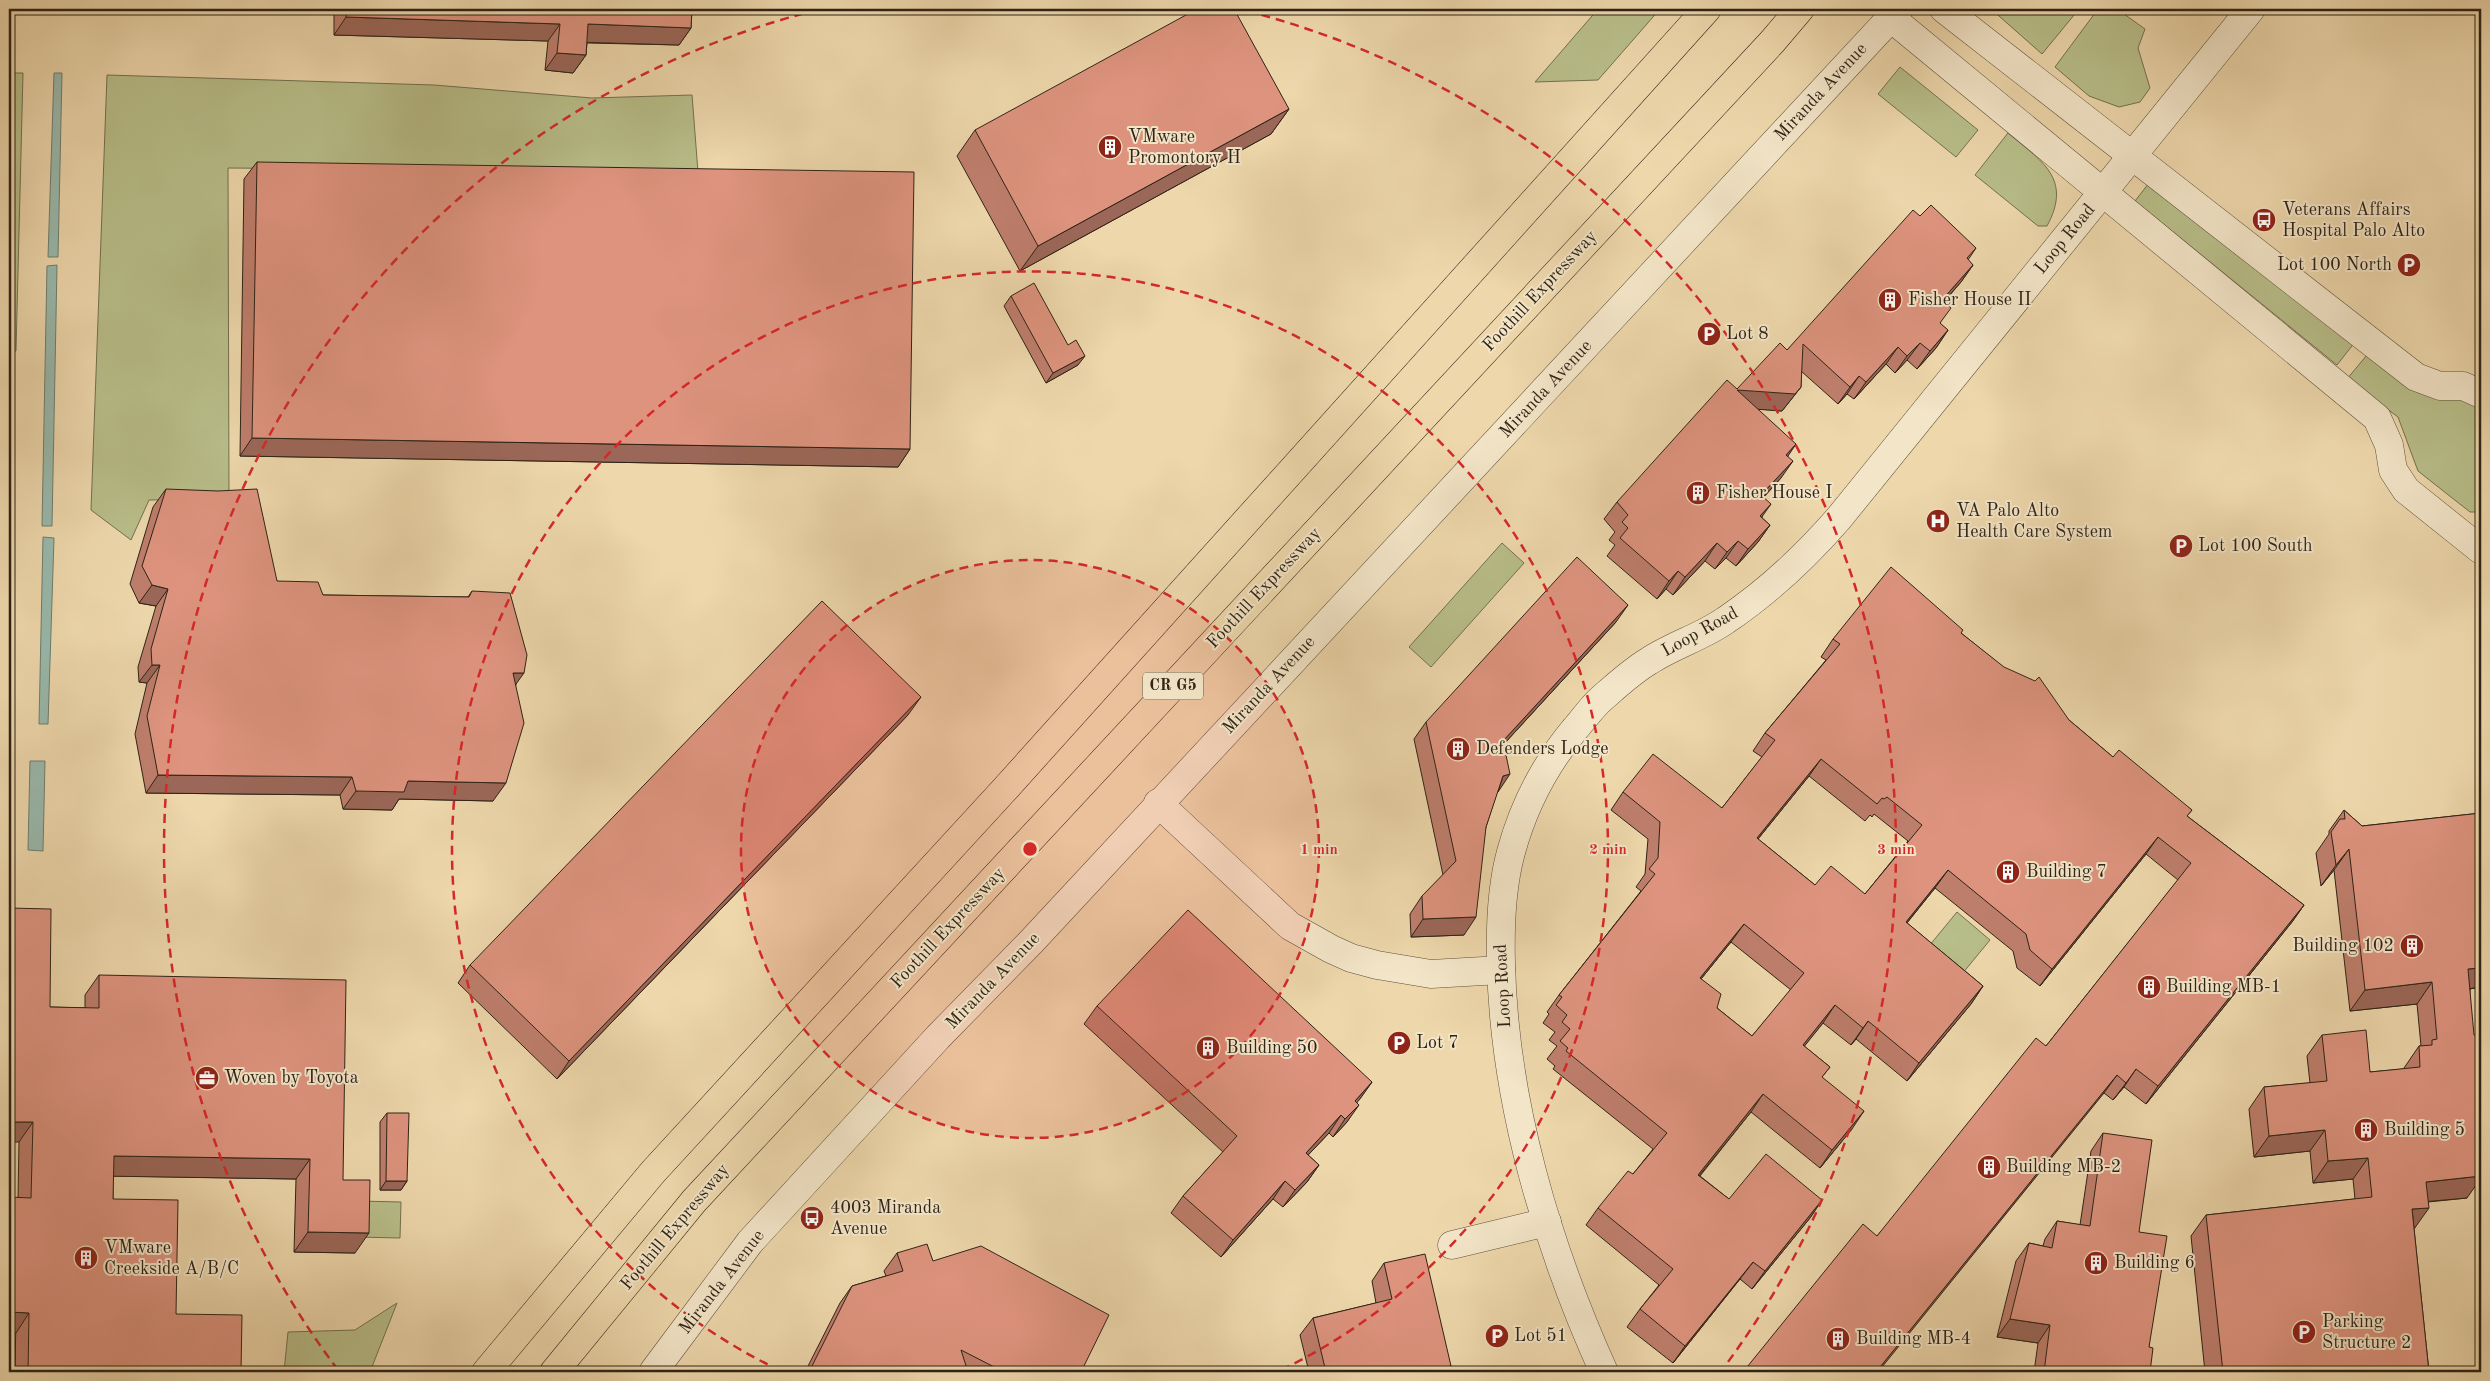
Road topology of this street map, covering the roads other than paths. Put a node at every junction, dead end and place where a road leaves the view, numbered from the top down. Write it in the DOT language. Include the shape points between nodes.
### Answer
graph roads {
  1 [pos="1707,9"];
  2 [pos="1800,9"];
  3 [pos="1944,9"];
  4 [pos="2251,9"];
  5 [pos="1895,13"];
  6 [pos="2131,156"];
  7 [pos="2103,192"];
  8 [pos="2481,394"];
  9 [pos="2481,550"];
  10 [pos="1158,803"];
  11 [pos="1501,970"];
  12 [pos="1547,1222"];
  13 [pos="1452,1245"];
  14 [pos="486,1372"];
  15 [pos="554,1372"];
  16 [pos="653,1372"];
  17 [pos="1604,1372"];
  1 -- 14 [label="highway, CR G5" via="1005,789 653,1172"];
  2 -- 15 [label="highway, Foothill Expressway / CR G5" via="694,1201"];
  3 -- 6 [label="street"];
  4 -- 6 [label="street, Loop Road"];
  5 -- 7 [label="street"];
  5 -- 10 [label="street, Miranda Avenue"];
  6 -- 7 [label="street, Loop Road"];
  6 -- 8 [label="street" via="2416,377 2440,386 2463,386"];
  7 -- 9 [label="street" via="2377,418 2389,445 2393,470 2406,490"];
  7 -- 11 [label="street, Loop Road" via="1807,555 1770,589 1724,622 1648,661 1599,701 1554,754 1529,803 1510,852 1500,919"];
  10 -- 11 [label="street" via="1290,926 1331,949 1377,965 1431,974"];
  10 -- 16 [label="street, Miranda Avenue" via="750,1242"];
  11 -- 12 [label="street, Loop Road" via="1511,1076"];
  12 -- 13 [label="street"];
  12 -- 17 [label="street, Loop Road" via="1555,1252"];
}
